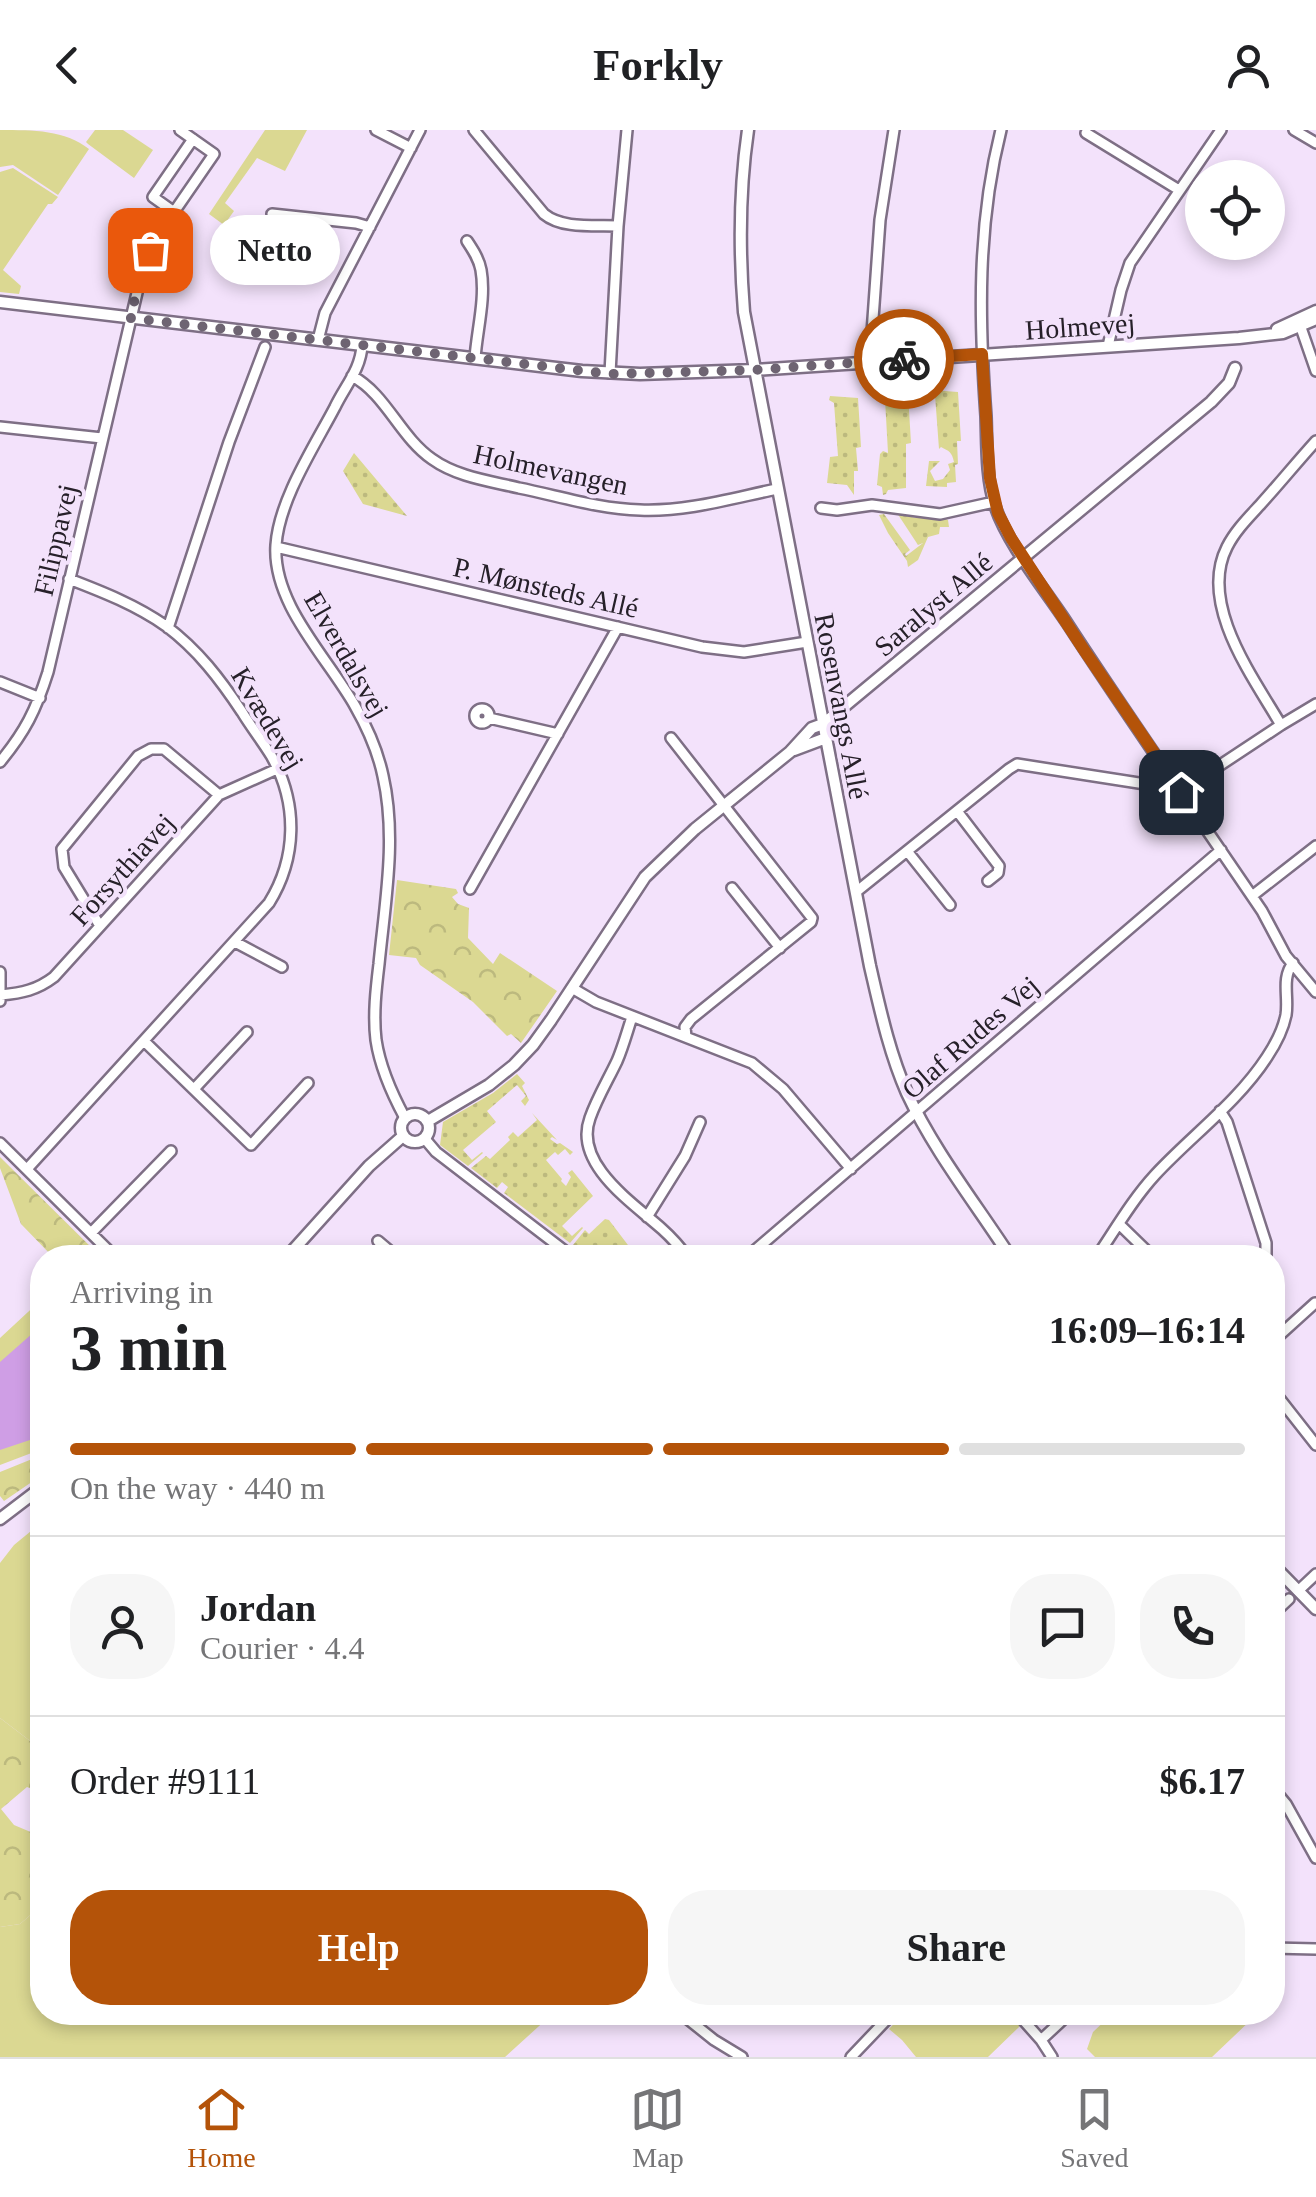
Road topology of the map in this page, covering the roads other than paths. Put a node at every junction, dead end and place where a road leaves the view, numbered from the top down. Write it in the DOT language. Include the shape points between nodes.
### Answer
graph roads {
  1 [pos="180,130"];
  2 [pos="376,130"];
  3 [pos="420,130"];
  4 [pos="474,130"];
  5 [pos="627,130"];
  6 [pos="748,130"];
  7 [pos="894,130"];
  8 [pos="1001,130"];
  9 [pos="1221,130"];
  10 [pos="1294,130"];
  11 [pos="1086,133"];
  12 [pos="193,139"];
  13 [pos="1316,144"];
  14 [pos="411,148"];
  15 [pos="1179,190"];
  16 [pos="174,212"];
  17 [pos="272,214"];
  18 [pos="618,226"];
  19 [pos="370,227"];
  20 [pos="468,241"];
  21 [pos="0,302"];
  22 [pos="1316,311"];
  23 [pos="130,318"];
  24 [pos="1316,319"];
  25 [pos="1300,324"];
  26 [pos="318,340"];
  27 [pos="362,345"];
  28 [pos="1108,346"];
  29 [pos="265,347"];
  30 [pos="982,354"];
  31 [pos="475,358"];
  32 [pos="870,361"];
  33 [pos="1234,368"];
  34 [pos="754,370"];
  35 [pos="1316,371"];
  36 [pos="610,374"];
  37 [pos="352,376"];
  38 [pos="0,427"];
  39 [pos="102,438"];
  40 [pos="1316,441"];
  41 [pos="777,490"];
  42 [pos="994,502"];
  43 [pos="821,508"];
  44 [pos="276,547"];
  45 [pos="1024,558"];
  46 [pos="69,578"];
  47 [pos="618,627"];
  48 [pos="168,628"];
  49 [pos="807,642"];
  50 [pos="0,682"];
  51 [pos="40,698"];
  52 [pos="1316,704"];
  53 [pos="489,718"];
  54 [pos="823,724"];
  55 [pos="1280,725"];
  56 [pos="558,734"];
  57 [pos="671,738"];
  58 [pos="826,738"];
  59 [pos="790,752"];
  60 [pos="0,762"];
  61 [pos="277,769"];
  62 [pos="1174,780"];
  63 [pos="1181,792"];
  64 [pos="220,796"];
  65 [pos="726,805"];
  66 [pos="957,810"];
  67 [pos="1316,846"];
  68 [pos="1221,850"];
  69 [pos="907,851"];
  70 [pos="988,881"];
  71 [pos="732,888"];
  72 [pos="470,889"];
  73 [pos="856,892"];
  74 [pos="1252,896"];
  75 [pos="950,905"];
  76 [pos="100,926"];
  77 [pos="235,942"];
  78 [pos="780,948"];
  79 [pos="1293,963"];
  80 [pos="282,967"];
  81 [pos="0,972"];
  82 [pos="572,988"];
  83 [pos="1316,992"];
  84 [pos="0,998"];
  85 [pos="632,1017"];
  86 [pos="247,1032"];
  87 [pos="686,1037"];
  88 [pos="144,1041"];
  89 [pos="308,1083"];
  90 [pos="194,1089"];
  91 [pos="1220,1111"];
  92 [pos="917,1112"];
  93 [pos="405,1118"];
  94 [pos="428,1121"];
  95 [pos="700,1122"];
  96 [pos="403,1136"];
  97 [pos="425,1139"];
  98 [pos="0,1143"];
  99 [pos="170,1151"];
  100 [pos="27,1169"];
  101 [pos="851,1169"];
  102 [pos="647,1217"];
  103 [pos="1119,1224"];
  104 [pos="91,1233"];
  105 [pos="378,1241"];
  106 [pos="103,1245"];
  107 [pos="298,1245"];
  108 [pos="383,1245"];
  109 [pos="557,1245"];
  110 [pos="677,1245"];
  111 [pos="761,1245"];
  112 [pos="1002,1245"];
  113 [pos="1105,1245"];
  114 [pos="1141,1245"];
  115 [pos="1266,1245"];
  116 [pos="1314,1302"];
  117 [pos="1285,1330"];
  118 [pos="1285,1406"];
  119 [pos="1316,1444"];
  120 [pos="30,1496"];
  121 [pos="0,1519"];
  122 [pos="1316,1574"];
  123 [pos="1285,1582"];
  124 [pos="1294,1595"];
  125 [pos="1285,1603"];
  126 [pos="1316,1610"];
  127 [pos="1285,1803"];
  128 [pos="1316,1858"];
  129 [pos="1285,1948"];
  130 [pos="1316,1949"];
  131 [pos="695,2025"];
  132 [pos="881,2025"];
  133 [pos="1028,2025"];
  134 [pos="1057,2025"];
  135 [pos="1041,2040"];
  136 [pos="740,2057"];
  137 [pos="850,2057"];
  138 [pos="1052,2057"];
  1 -- 12 [label="street"];
  2 -- 14 [label="street"];
  3 -- 14 [label="street"];
  4 -- 18 [label="street" via="552,220"];
  5 -- 18 [label="street"];
  6 -- 34 [label="street, Rosenvangs Allé" via="740,258"];
  7 -- 32 [label="street"];
  8 -- 30 [label="street" via="984,230"];
  9 -- 15 [label="street"];
  10 -- 13 [label="street"];
  11 -- 15 [label="street"];
  12 -- 16 [label="street, Filippavej" via="214,154"];
  12 -- 16 [label="street" via="153,198"];
  14 -- 19 [label="street"];
  15 -- 28 [label="street" via="1130,263"];
  16 -- 23 [label="street, Filippavej" via="144,263"];
  17 -- 19 [label="street"];
  18 -- 36 [label="street"];
  19 -- 26 [label="street"];
  20 -- 31 [label="street" via="482,286"];
  21 -- 23 [label="street, Holmevej"];
  22 -- 25 [label="street, Holmevej"];
  23 -- 26 [label="street, Holmevej"];
  23 -- 39 [label="street, Filippavej"];
  24 -- 25 [label="street, Holmevej"];
  25 -- 28 [label="street, Holmevej" via="1267,334"];
  25 -- 35 [label="street"];
  26 -- 27 [label="street, Holmevej"];
  27 -- 31 [label="street, Holmevej"];
  27 -- 37 [label="street, Elverdalsvej"];
  28 -- 30 [label="street, Holmevej"];
  29 -- 48 [label="street"];
  30 -- 32 [label="street, Holmevej"];
  30 -- 42 [label="street"];
  31 -- 36 [label="street, Holmevej"];
  32 -- 34 [label="street, Holmevej"];
  33 -- 45 [label="street, Saralyst Allé" via="1212,402"];
  34 -- 36 [label="street, Holmevej"];
  34 -- 41 [label="street, Rosenvangs Allé"];
  37 -- 41 [label="street, Holmevangen" via="414,444 468,476 645,511"];
  37 -- 44 [label="street, Elverdalsvej" via="290,496"];
  38 -- 39 [label="street"];
  39 -- 46 [label="street, Filippavej"];
  40 -- 55 [label="street" via="1235,534 1220,570 1220,598 1236,648"];
  41 -- 49 [label="street, Rosenvangs Allé"];
  42 -- 43 [label="street" via="940,514 872,505"];
  42 -- 45 [label="street"];
  44 -- 47 [label="street, P. Mønsteds Allé"];
  44 -- 93 [label="street, Elverdalsvej" via="294,613 358,709 382,772 390,837 376,1041"];
  45 -- 54 [label="street, Saralyst Allé"];
  45 -- 62 [label="street"];
  46 -- 48 [label="street, Kvædevej"];
  46 -- 51 [label="street, Filippavej"];
  47 -- 49 [label="street, P. Mønsteds Allé" via="724,650"];
  47 -- 56 [label="street"];
  48 -- 61 [label="street, Kvædevej" via="210,666"];
  49 -- 54 [label="street, Rosenvangs Allé"];
  50 -- 51 [label="street"];
  51 -- 60 [label="street, Filippavej"];
  52 -- 55 [label="street"];
  53 -- 56 [label="street"];
  54 -- 58 [label="street, Rosenvangs Allé"];
  54 -- 59 [label="street, Saralyst Allé"];
  55 -- 63 [label="street"];
  56 -- 72 [label="street"];
  57 -- 65 [label="street"];
  58 -- 59 [label="street, Saralyst Allé"];
  58 -- 73 [label="street, Rosenvangs Allé"];
  59 -- 65 [label="street, Saralyst Allé"];
  61 -- 64 [label="street, Forsythiavej"];
  61 -- 77 [label="street, Kvædevej" via="291,824 285,873"];
  62 -- 63 [label="street"];
  62 -- 66 [label="street" via="1158,786 1018,764"];
  63 -- 68 [label="street"];
  64 -- 76 [label="street, Forsythiavej"];
  64 -- 76 [label="street" via="164,749 150,749 134,761 62,850 64,867"];
  65 -- 78 [label="street" via="811,913 811,922"];
  65 -- 82 [label="street, Saralyst Allé" via="646,878"];
  66 -- 69 [label="street"];
  66 -- 70 [label="street" via="999,866"];
  67 -- 74 [label="street"];
  68 -- 74 [label="street"];
  68 -- 92 [label="street, Olaf Rudes Vej"];
  69 -- 73 [label="street"];
  69 -- 75 [label="street"];
  71 -- 78 [label="street"];
  73 -- 92 [label="street, Rosenvangs Allé" via="886,1034"];
  74 -- 79 [label="street"];
  76 -- 84 [label="street, Forsythiavej" via="54,977"];
  77 -- 80 [label="street"];
  77 -- 88 [label="street, Kvædevej"];
  78 -- 87 [label="street" via="692,1020"];
  79 -- 83 [label="street"];
  79 -- 91 [label="street" via="1277,1040"];
  81 -- 84 [label="street"];
  82 -- 85 [label="street"];
  82 -- 94 [label="street, Saralyst Allé" via="514,1065"];
  85 -- 87 [label="street"];
  85 -- 102 [label="street" via="589,1119 587,1139 603,1173"];
  86 -- 90 [label="street"];
  87 -- 101 [label="street" via="763,1070"];
  88 -- 90 [label="street"];
  88 -- 100 [label="street, Kvædevej"];
  89 -- 90 [label="street" via="250,1145"];
  91 -- 103 [label="street" via="1154,1176"];
  91 -- 115 [label="street"];
  92 -- 101 [label="street, Olaf Rudes Vej"];
  92 -- 112 [label="street, Rosenvangs Allé"];
  93 -- 94 [label="street" via="420,1114"];
  93 -- 96 [label="street"];
  94 -- 97 [label="street"];
  95 -- 102 [label="street"];
  96 -- 97 [label="street" via="416,1143"];
  96 -- 107 [label="street"];
  97 -- 109 [label="street"];
  98 -- 100 [label="street"];
  99 -- 104 [label="street"];
  100 -- 104 [label="street"];
  101 -- 111 [label="street, Olaf Rudes Vej"];
  102 -- 110 [label="street"];
  103 -- 113 [label="street"];
  103 -- 114 [label="street"];
  104 -- 106 [label="street"];
  105 -- 108 [label="street"];
  116 -- 117 [label="street"];
  118 -- 119 [label="street"];
  120 -- 121 [label="street"];
  122 -- 124 [label="street"];
  123 -- 124 [label="street"];
  124 -- 125 [label="street"];
  124 -- 126 [label="street"];
  127 -- 128 [label="street"];
  129 -- 130 [label="street"];
  131 -- 136 [label="street"];
  132 -- 137 [label="street"];
  133 -- 135 [label="street"];
  134 -- 135 [label="street"];
  135 -- 138 [label="street"];
}
